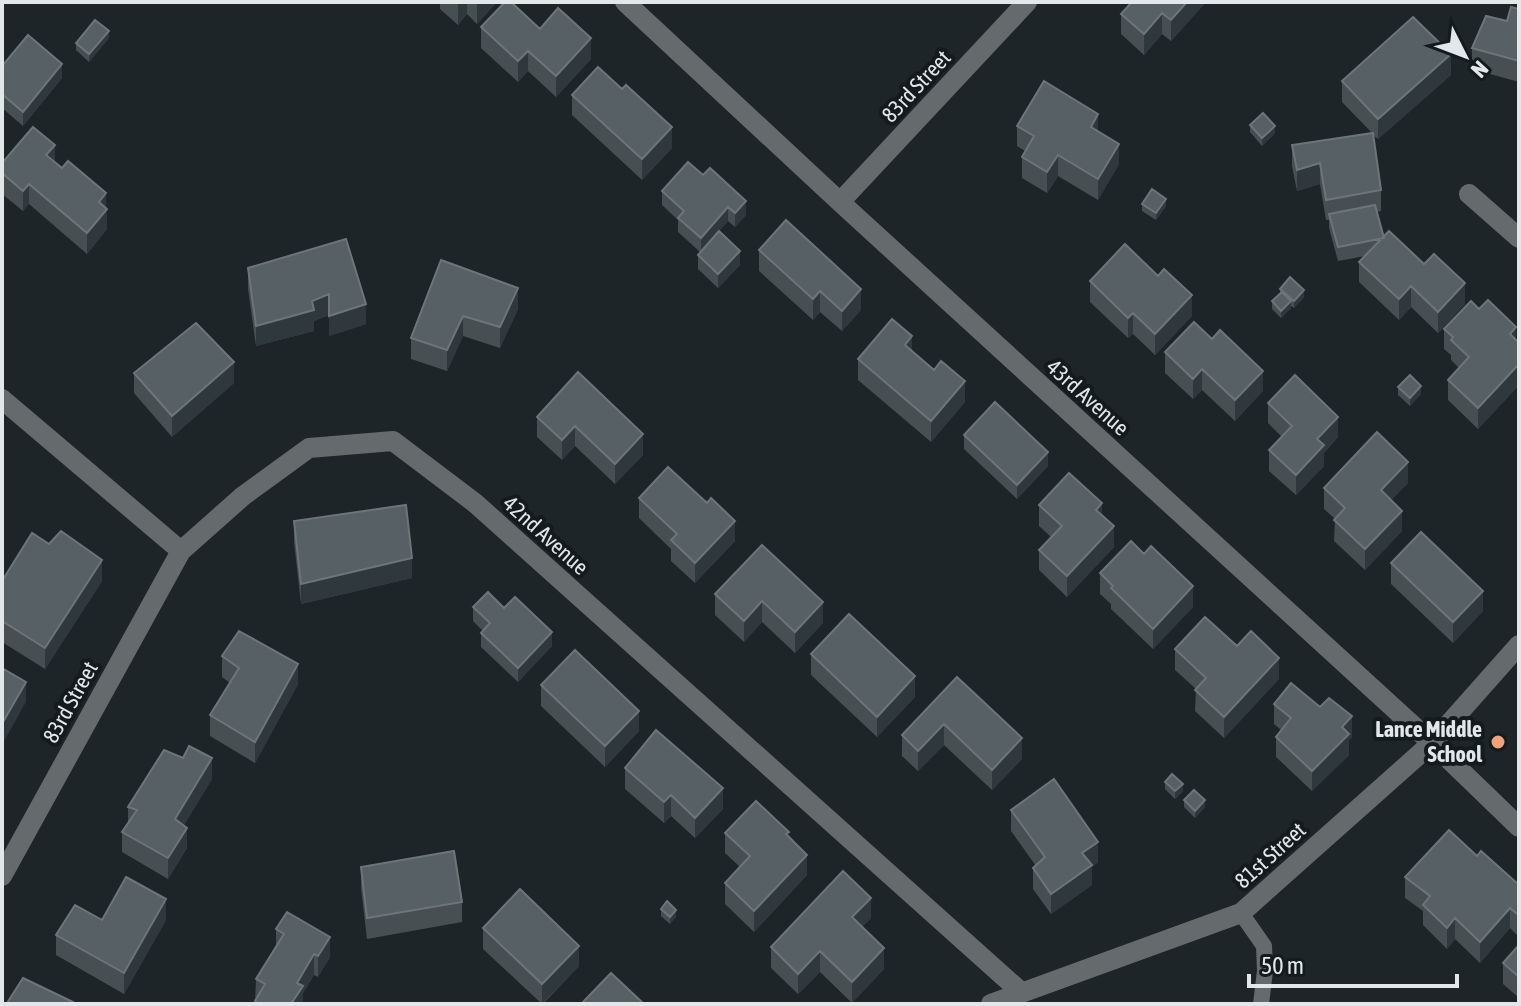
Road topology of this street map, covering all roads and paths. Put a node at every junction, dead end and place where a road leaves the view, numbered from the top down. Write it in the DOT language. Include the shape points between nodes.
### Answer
graph roads {
  1 [pos="625,2"];
  2 [pos="1027,2"];
  3 [pos="644,10"];
  4 [pos="1469,194"];
  5 [pos="840,202"];
  6 [pos="1519,238"];
  7 [pos="2,399"];
  8 [pos="181,551"];
  9 [pos="1519,645"];
  10 [pos="1432,743"];
  11 [pos="1519,827"];
  12 [pos="2,876"];
  13 [pos="1241,913"];
  14 [pos="1021,992"];
  15 [pos="991,1004"];
  16 [pos="1261,1004"];
  1 -- 3 [label="street, 43rd Avenue"];
  2 -- 5 [label="street, 83rd Street"];
  3 -- 5 [label="street, 43rd Avenue"];
  4 -- 6 [label="street"];
  5 -- 10 [label="street, 43rd Avenue"];
  7 -- 8 [label="street"];
  8 -- 12 [label="street, 83rd Street"];
  8 -- 14 [label="street, 42nd Avenue" via="309,448 393,441 475,503"];
  9 -- 10 [label="street, 81st Street"];
  10 -- 11 [label="street, 43rd Avenue"];
  10 -- 13 [label="street, 81st Street"];
  13 -- 14 [label="street, 81st Street"];
  13 -- 16 [label="lane" via="1264,946"];
  14 -- 15 [label="street, 81st Street"];
}
